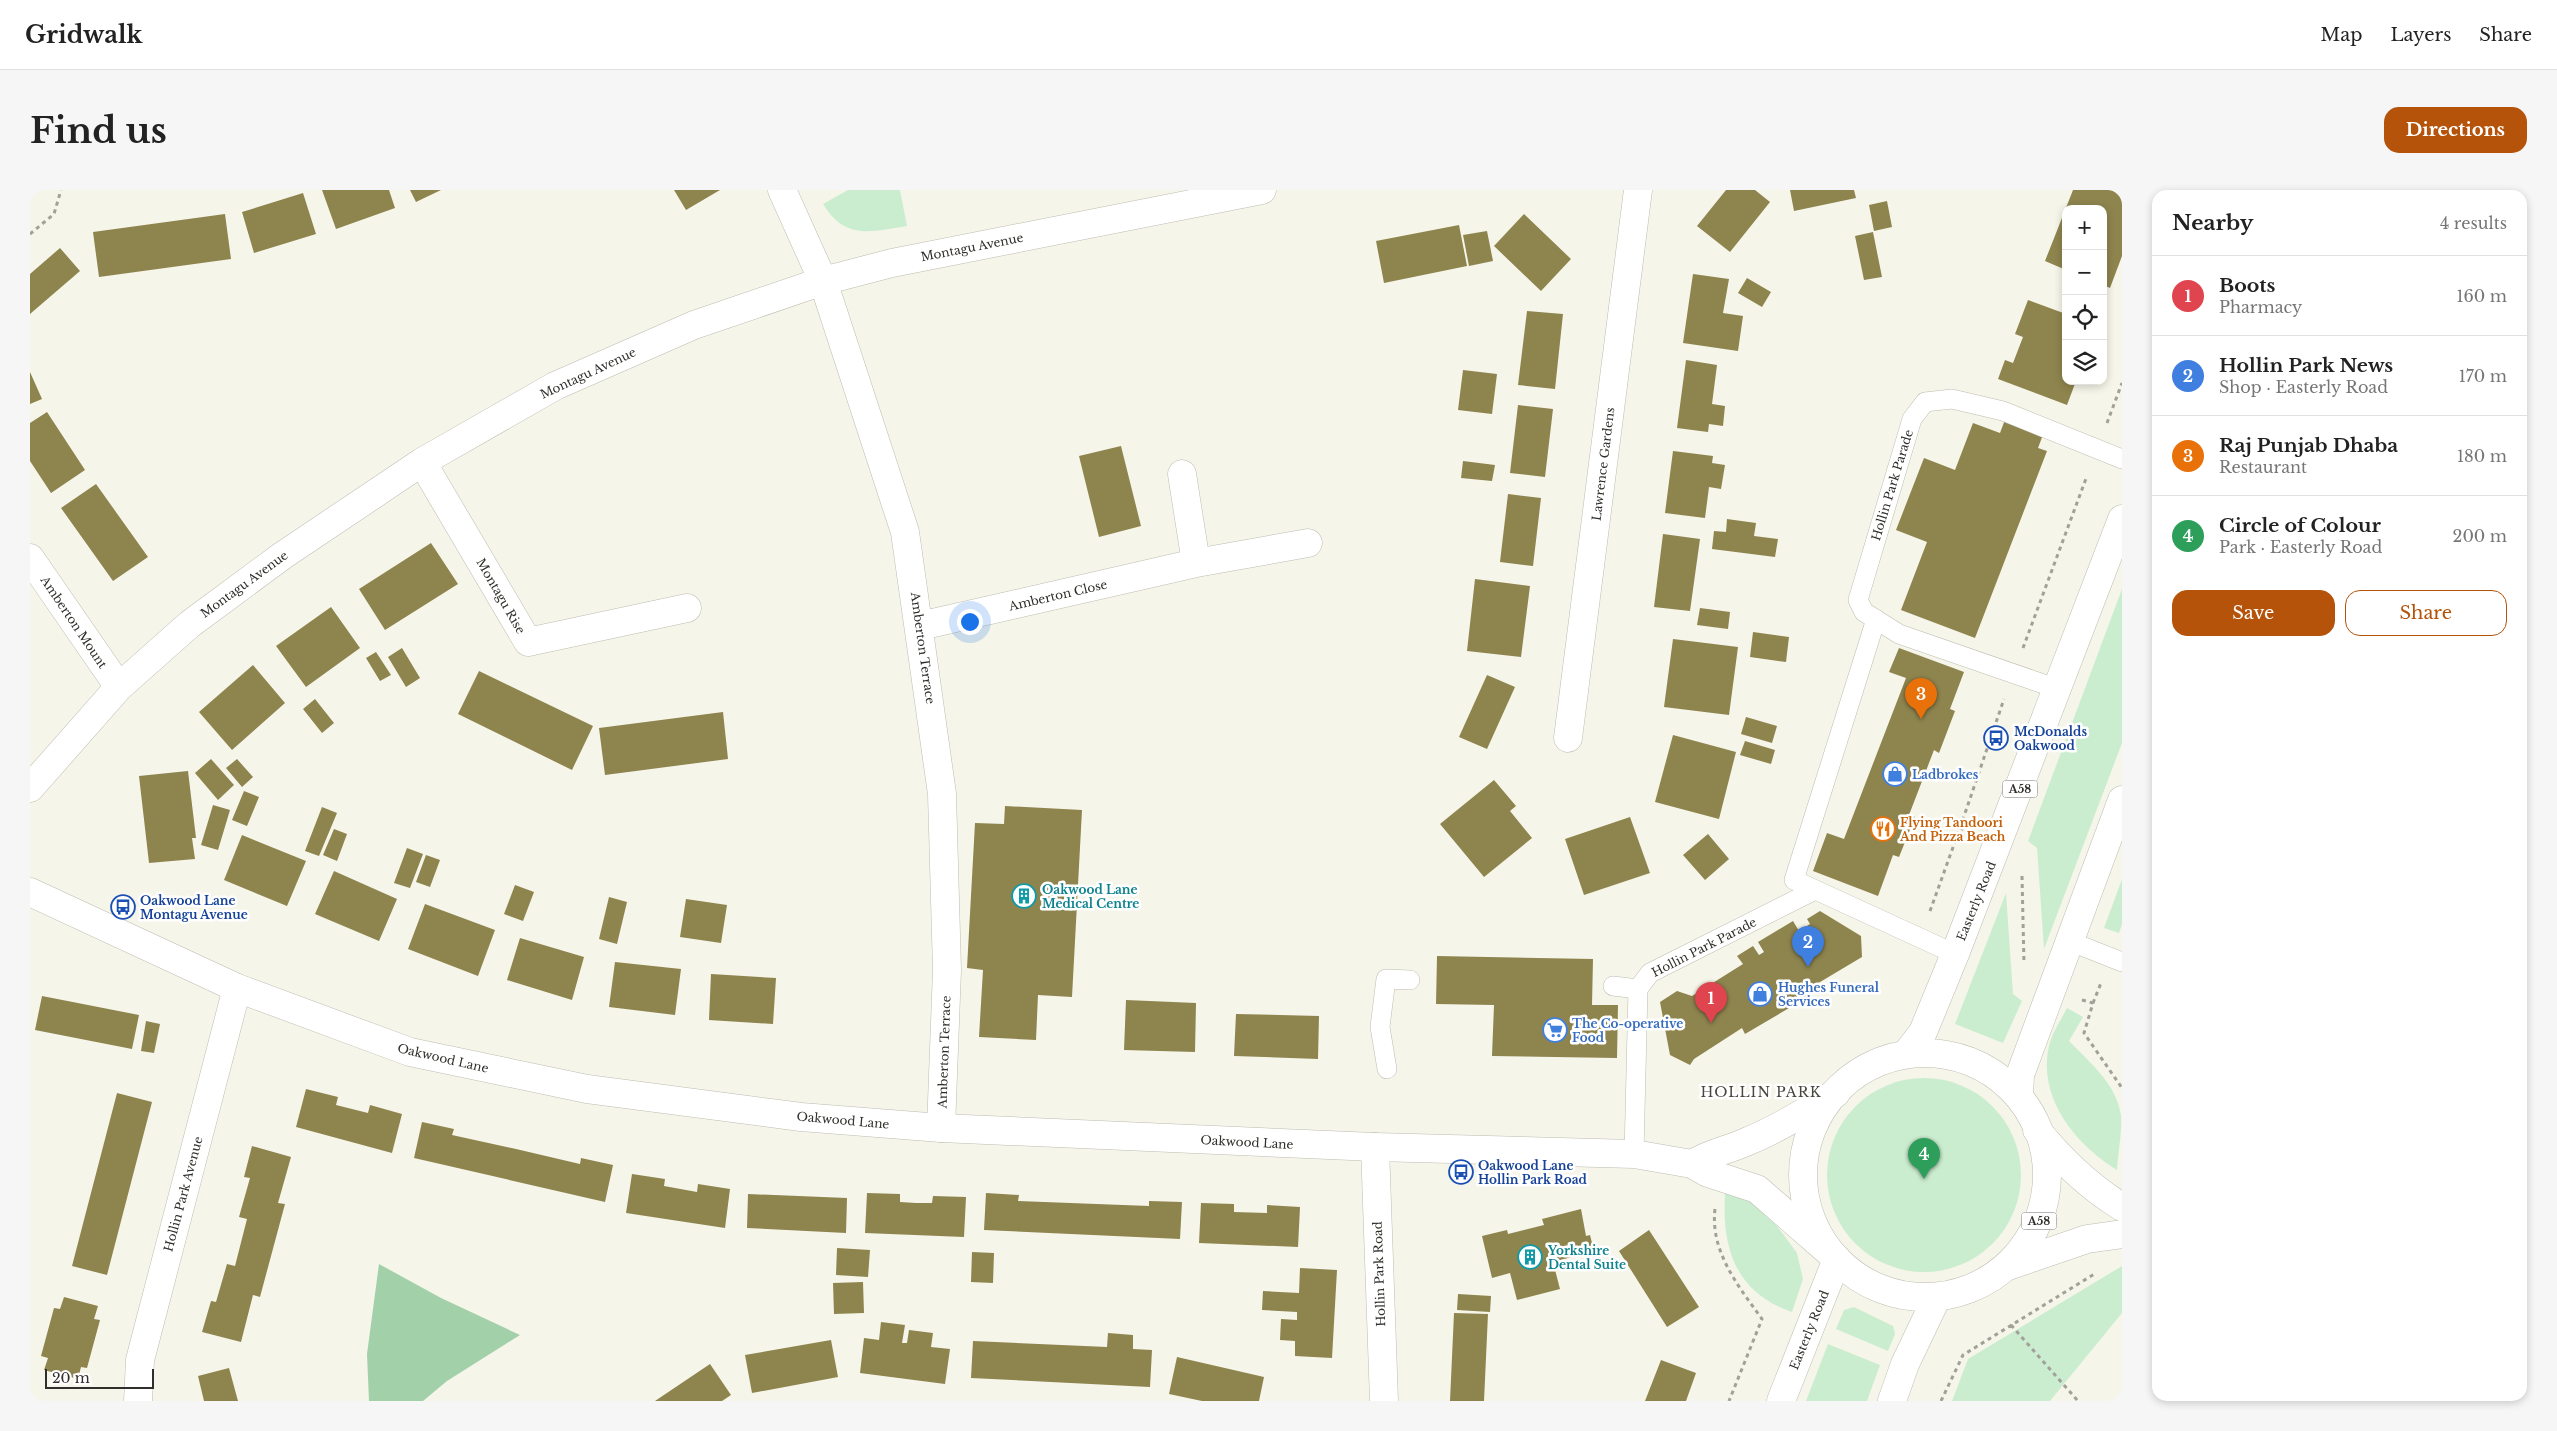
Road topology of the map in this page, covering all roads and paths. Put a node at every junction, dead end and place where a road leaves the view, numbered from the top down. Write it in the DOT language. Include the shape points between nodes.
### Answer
graph roads {
  1 [pos="61,190"];
  2 [pos="782,190"];
  3 [pos="1262,190"];
  4 [pos="1638,190"];
  5 [pos="1198,196"];
  6 [pos="30,234"];
  7 [pos="823,282"];
  8 [pos="2122,383"];
  9 [pos="2106,425"];
  10 [pos="2122,459"];
  11 [pos="422,462"];
  12 [pos="2089,469"];
  13 [pos="1182,474"];
  14 [pos="2122,519"];
  15 [pos="1308,543"];
  16 [pos="30,558"];
  17 [pos="1196,563"];
  18 [pos="687,608"];
  19 [pos="1876,620"];
  20 [pos="920,626"];
  21 [pos="2020,656"];
  22 [pos="118,687"];
  23 [pos="2058,689"];
  24 [pos="2006,693"];
  25 [pos="1568,738"];
  26 [pos="30,788"];
  27 [pos="2122,800"];
  28 [pos="1960,828"];
  29 [pos="1815,890"];
  30 [pos="30,892"];
  31 [pos="2068,941"];
  32 [pos="1955,954"];
  33 [pos="2122,962"];
  34 [pos="1410,980"];
  35 [pos="2102,980"];
  36 [pos="1613,986"];
  37 [pos="237,988"];
  38 [pos="1638,989"];
  39 [pos="2093,1003"];
  40 [pos="1906,1054"];
  41 [pos="1387,1068"];
  42 [pos="1836,1093"];
  43 [pos="2018,1095"];
  44 [pos="941,1128"];
  45 [pos="2037,1130"];
  46 [pos="1375,1147"];
  47 [pos="1634,1154"];
  48 [pos="1692,1164"];
  49 [pos="1718,1175"];
  50 [pos="2122,1208"];
  51 [pos="2122,1234"];
  52 [pos="1833,1255"];
  53 [pos="2008,1266"];
  54 [pos="2102,1269"];
  55 [pos="1937,1297"];
  56 [pos="2011,1324"];
  57 [pos="138,1401"];
  58 [pos="1384,1401"];
  59 [pos="1729,1401"];
  60 [pos="1781,1401"];
  61 [pos="1892,1401"];
  62 [pos="1941,1401"];
  63 [pos="2078,1401"];
  1 -- 6 [label="path" via="54,214"];
  2 -- 7 [label="street, Amberton Terrace"];
  3 -- 5 [label="street, Montagu Avenue"];
  4 -- 25 [label="street, Lawrence Gardens"];
  5 -- 7 [label="street, Montagu Avenue" via="892,263"];
  7 -- 11 [label="street, Montagu Avenue" via="694,325 556,386"];
  7 -- 20 [label="street, Amberton Terrace" via="905,532"];
  8 -- 9 [label="path"];
  10 -- 19 [label="lane, Hollin Park Parade" via="2003,412 1952,399 1925,402 1912,419 1858,600 1864,612"];
  11 -- 18 [label="street, Montagu Rise" via="528,642"];
  11 -- 22 [label="street, Montagu Avenue" via="205,612"];
  12 -- 21 [label="path"];
  13 -- 17 [label="street"];
  14 -- 23 [label="street, Easterly Road / A58"];
  15 -- 17 [label="street, Amberton Close"];
  16 -- 22 [label="street, Amberton Mount"];
  17 -- 20 [label="street, Amberton Close"];
  19 -- 23 [label="lane, Hollin Park Parade" via="1899,634"];
  19 -- 29 [label="lane" via="1794,880"];
  20 -- 44 [label="street, Amberton Terrace" via="944,818 947,970"];
  22 -- 26 [label="street, Montagu Avenue"];
  23 -- 32 [label="street, Easterly Road / A58"];
  24 -- 28 [label="path"];
  27 -- 31 [label="street"];
  29 -- 32 [label="lane"];
  29 -- 38 [label="lane, Hollin Park Parade" via="1650,973"];
  30 -- 37 [label="street, Oakwood Lane"];
  31 -- 33 [label="lane"];
  31 -- 43 [label="street" via="2020,1075"];
  32 -- 40 [label="street, Easterly Road / A58" via="1923,1032"];
  34 -- 41 [label="lane" via="1386,978 1380,1027"];
  35 -- 39 [label="path"];
  36 -- 38 [label="lane"];
  37 -- 44 [label="street, Oakwood Lane" via="410,1052 587,1089 801,1116"];
  37 -- 57 [label="street, Hollin Park Avenue" via="140,1360"];
  38 -- 47 [label="lane"];
  40 -- 42 [label="street, A58" via="1877,1062 1849,1078"];
  40 -- 43 [label="street, A58" via="1946,1054 1999,1077"];
  42 -- 48 [label="street" via="1775,1129 1708,1154"];
  42 -- 52 [label="street, A58" via="1808,1132 1804,1191 1809,1216"];
  43 -- 45 [label="street, A58" via="2033,1116"];
  44 -- 46 [label="street, Oakwood Lane"];
  45 -- 50 [label="street" via="2071,1168"];
  45 -- 53 [label="street, A58" via="2048,1167 2045,1203 2036,1227"];
  46 -- 47 [label="street, Oakwood Lane"];
  46 -- 58 [label="street, Hollin Park Road"];
  47 -- 48 [label="street, Oakwood Lane"];
  48 -- 49 [label="street, Oakwood Lane"];
  49 -- 52 [label="street, Oakwood Lane" via="1757,1189"];
  49 -- 59 [label="path" via="1713,1227 1731,1277 1762,1318"];
  51 -- 53 [label="street" via="2087,1239"];
  52 -- 55 [label="street, A58" via="1859,1279 1913,1298"];
  52 -- 60 [label="street, Easterly Road"];
  53 -- 55 [label="street, A58" via="1978,1286"];
  54 -- 56 [label="path"];
  55 -- 61 [label="street" via="1905,1364"];
  56 -- 62 [label="path" via="1963,1355"];
  56 -- 63 [label="path"];
}
